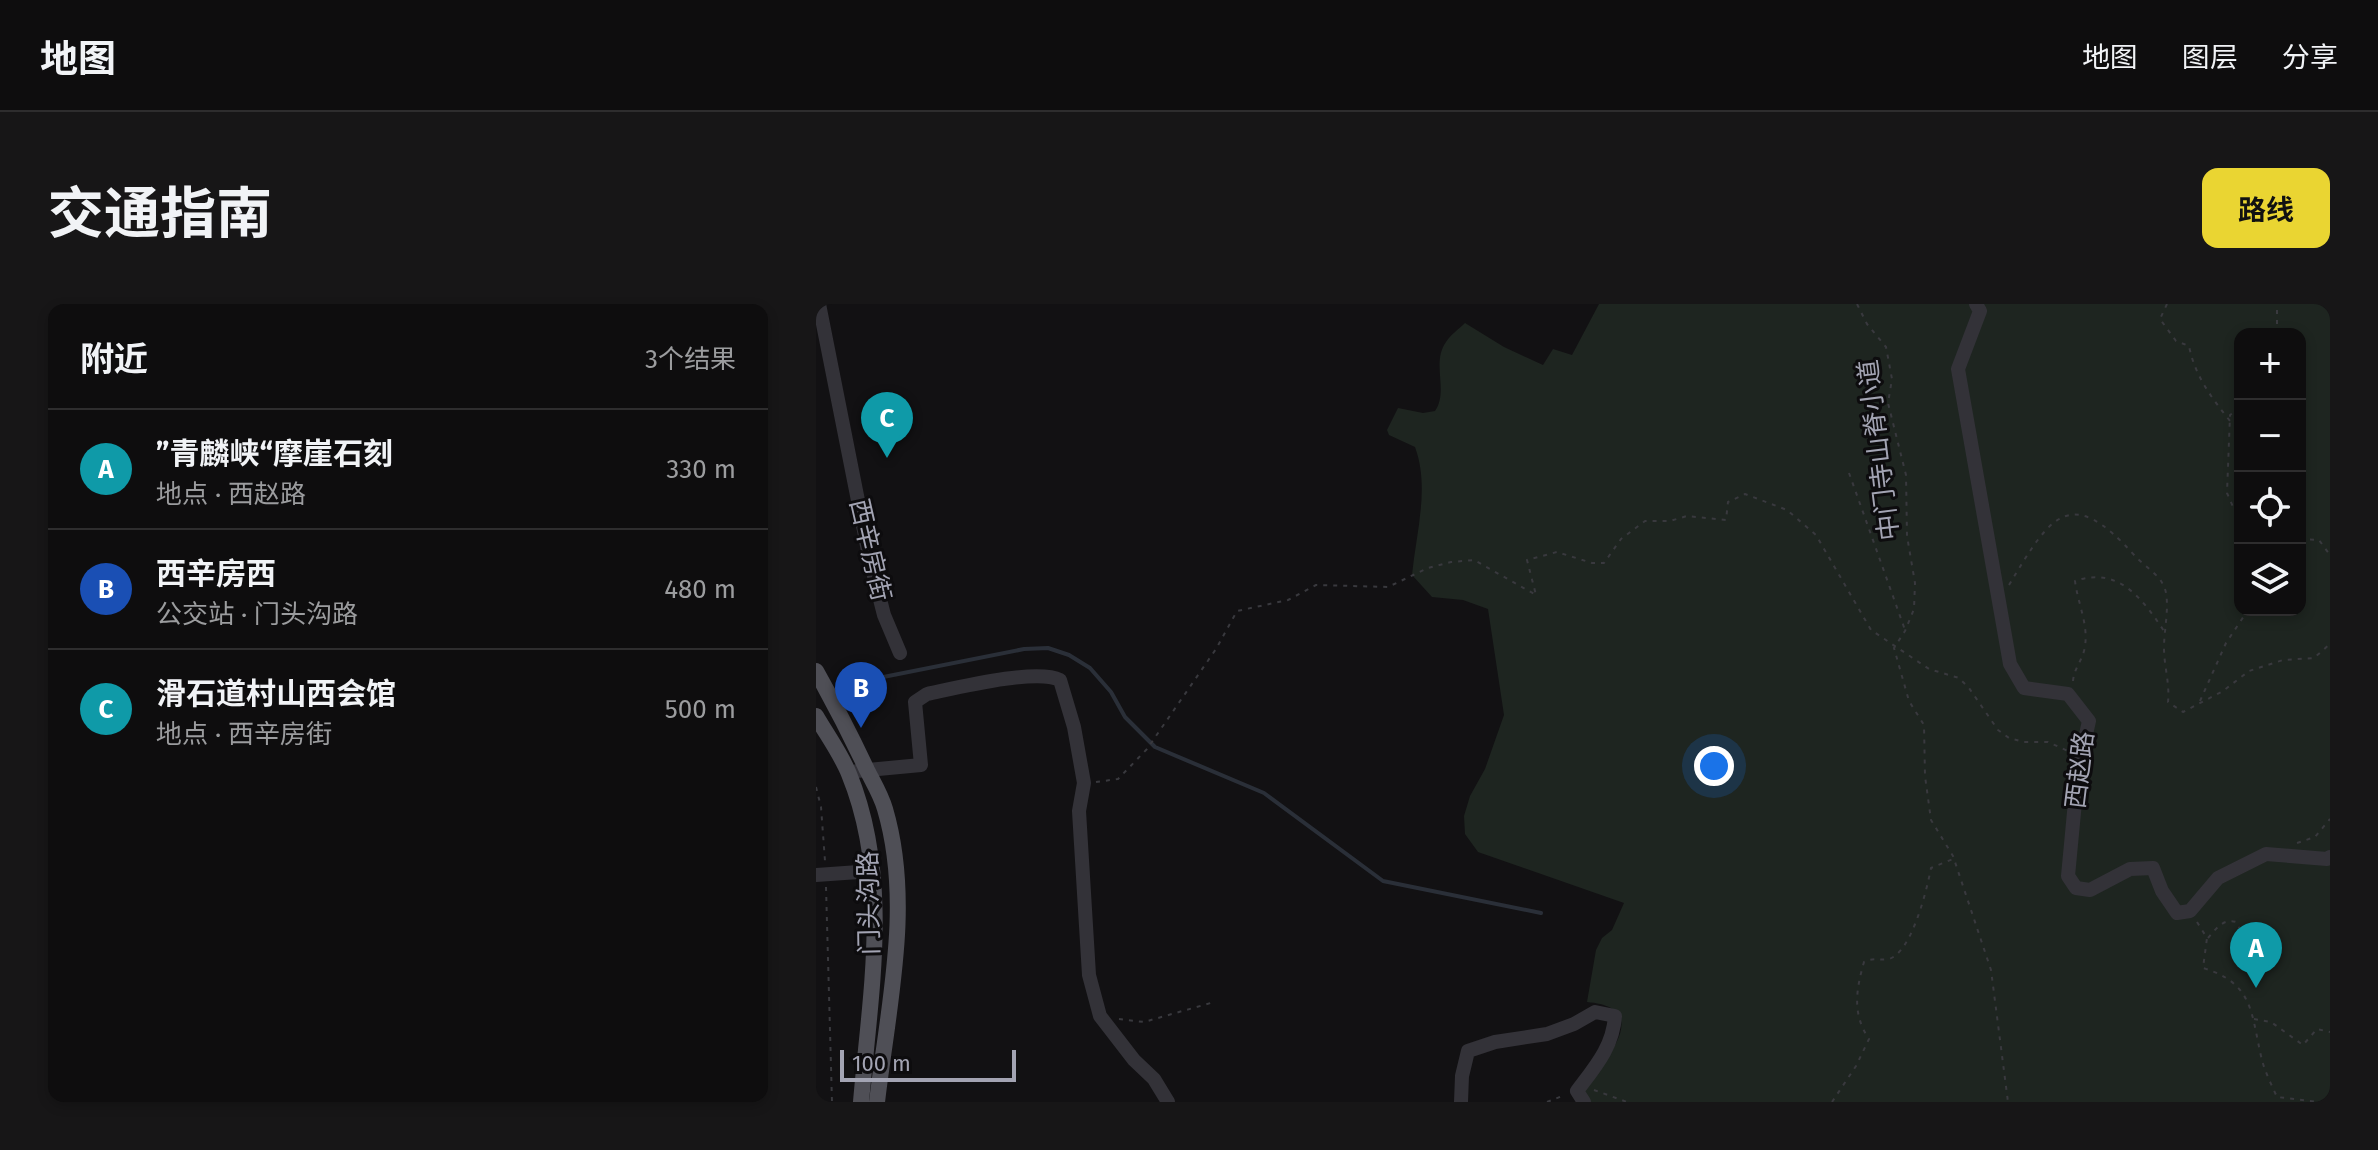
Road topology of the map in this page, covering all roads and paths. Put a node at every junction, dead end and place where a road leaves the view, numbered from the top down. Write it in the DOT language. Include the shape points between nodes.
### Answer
graph roads {
  1 [pos="819,304"];
  2 [pos="1857,304"];
  3 [pos="1976,304"];
  4 [pos="2167,304"];
  5 [pos="2277,304"];
  6 [pos="2277,328"];
  7 [pos="2234,412"];
  8 [pos="2230,421"];
  9 [pos="1849,473"];
  10 [pos="2234,509"];
  11 [pos="2306,539"];
  12 [pos="2330,555"];
  13 [pos="1997,597"];
  14 [pos="2244,616"];
  15 [pos="1905,631"];
  16 [pos="2165,632"];
  17 [pos="2330,644"];
  18 [pos="1894,648"];
  19 [pos="900,653"];
  20 [pos="816,671"];
  21 [pos="2068,694"];
  22 [pos="2200,702"];
  23 [pos="816,716"];
  24 [pos="866,768"];
  25 [pos="2078,770"];
  26 [pos="848,773"];
  27 [pos="1084,783"];
  28 [pos="816,787"];
  29 [pos="2330,819"];
  30 [pos="2290,846"];
  31 [pos="2330,857"];
  32 [pos="1954,859"];
  33 [pos="873,871"];
  34 [pos="820,875"];
  35 [pos="2190,911"];
  36 [pos="2258,925"];
  37 [pos="2207,938"];
  38 [pos="1214,1002"];
  39 [pos="1100,1016"];
  40 [pos="2254,1019"];
  41 [pos="2330,1032"];
  42 [pos="1581,1096"];
  43 [pos="832,1102"];
  44 [pos="861,1102"];
  45 [pos="877,1102"];
  46 [pos="1168,1102"];
  47 [pos="1461,1102"];
  48 [pos="1547,1102"];
  49 [pos="1627,1102"];
  50 [pos="1832,1102"];
  51 [pos="2008,1102"];
  52 [pos="2319,1102"];
  1 -- 19 [label="street, 西辛房街" via="869,556"];
  2 -- 15 [label="path, 中门寺山脊小道" via="1886,347 1892,379 1888,403 1906,475 1907,536 1915,583 1914,609"];
  3 -- 13 [label="street, 西赵路" via="1976,328 1958,369"];
  4 -- 8 [label="path" via="2160,319 2176,341 2189,346 2207,393"];
  5 -- 6 [label="path"];
  7 -- 8 [label="path"];
  8 -- 10 [label="path" via="2227,493"];
  9 -- 15 [label="path"];
  11 -- 12 [label="path" via="2319,540"];
  13 -- 16 [label="path" via="2049,526 2065,515 2084,515 2103,524 2157,575 2166,591"];
  13 -- 21 [label="street, 西赵路" via="2010,664 2024,688"];
  14 -- 22 [label="path"];
  15 -- 18 [label="path, 中门寺山脊小道"];
  16 -- 21 [label="path" via="2145,602 2119,583 2103,576 2075,581 2086,633"];
  16 -- 22 [label="path" via="2168,702 2183,712"];
  17 -- 22 [label="path" via="2314,658 2283,660 2249,671"];
  18 -- 25 [label="path" via="1929,669 1959,678 2009,738 2048,742 2068,751"];
  18 -- 27 [label="path" via="1871,630 1816,535 1787,510 1745,494 1728,502 1726,520 1687,516 1645,521 1621,539 1604,563 1557,552 1527,560 1536,595 1474,560 1428,568 1388,587 1316,585 1288,600 1237,611 1147,749 1118,779"];
  18 -- 32 [label="path" via="1909,701 1924,725 1931,820"];
  20 -- 24 [label="main road, 门头沟路"];
  21 -- 25 [label="street, 西赵路" via="2089,721"];
  23 -- 26 [label="main road, 门头沟路"];
  24 -- 26 [label="street"];
  24 -- 27 [label="street" via="921,765 915,702 927,694 1051,676 1060,680"];
  24 -- 45 [label="main road, 门头沟路" via="884,806 895,852 897,911"];
  25 -- 35 [label="street, 西赵路" via="2068,876 2076,888 2090,890 2130,869 2153,868 2177,913"];
  26 -- 33 [label="main road, 门头沟路"];
  27 -- 39 [label="street" via="1079,811 1089,975"];
  28 -- 34 [label="path" via="821,807"];
  29 -- 30 [label="path" via="2315,837"];
  31 -- 35 [label="street" via="2266,854 2218,878"];
  32 -- 50 [label="path" via="1931,868 1926,898 1898,953 1864,962 1856,1006 1869,1039"];
  32 -- 51 [label="path" via="1991,970"];
  33 -- 34 [label="street"];
  33 -- 44 [label="main road, 门头沟路" via="875,934"];
  34 -- 43 [label="path"];
  35 -- 37 [label="path"];
  36 -- 37 [label="path" via="2242,933 2230,920"];
  37 -- 40 [label="path" via="2203,968 2225,975 2245,994"];
  38 -- 39 [label="path" via="1144,1022"];
  39 -- 46 [label="street"];
  40 -- 41 [label="path" via="2271,1022 2303,1045 2317,1029"];
  40 -- 52 [label="path" via="2261,1059 2277,1097"];
  42 -- 47 [label="street" via="1613,1033 1615,1016 1595,1012 1547,1034 1468,1051"];
  42 -- 48 [label="path"];
  42 -- 49 [label="path" via="1592,1089"];
}
